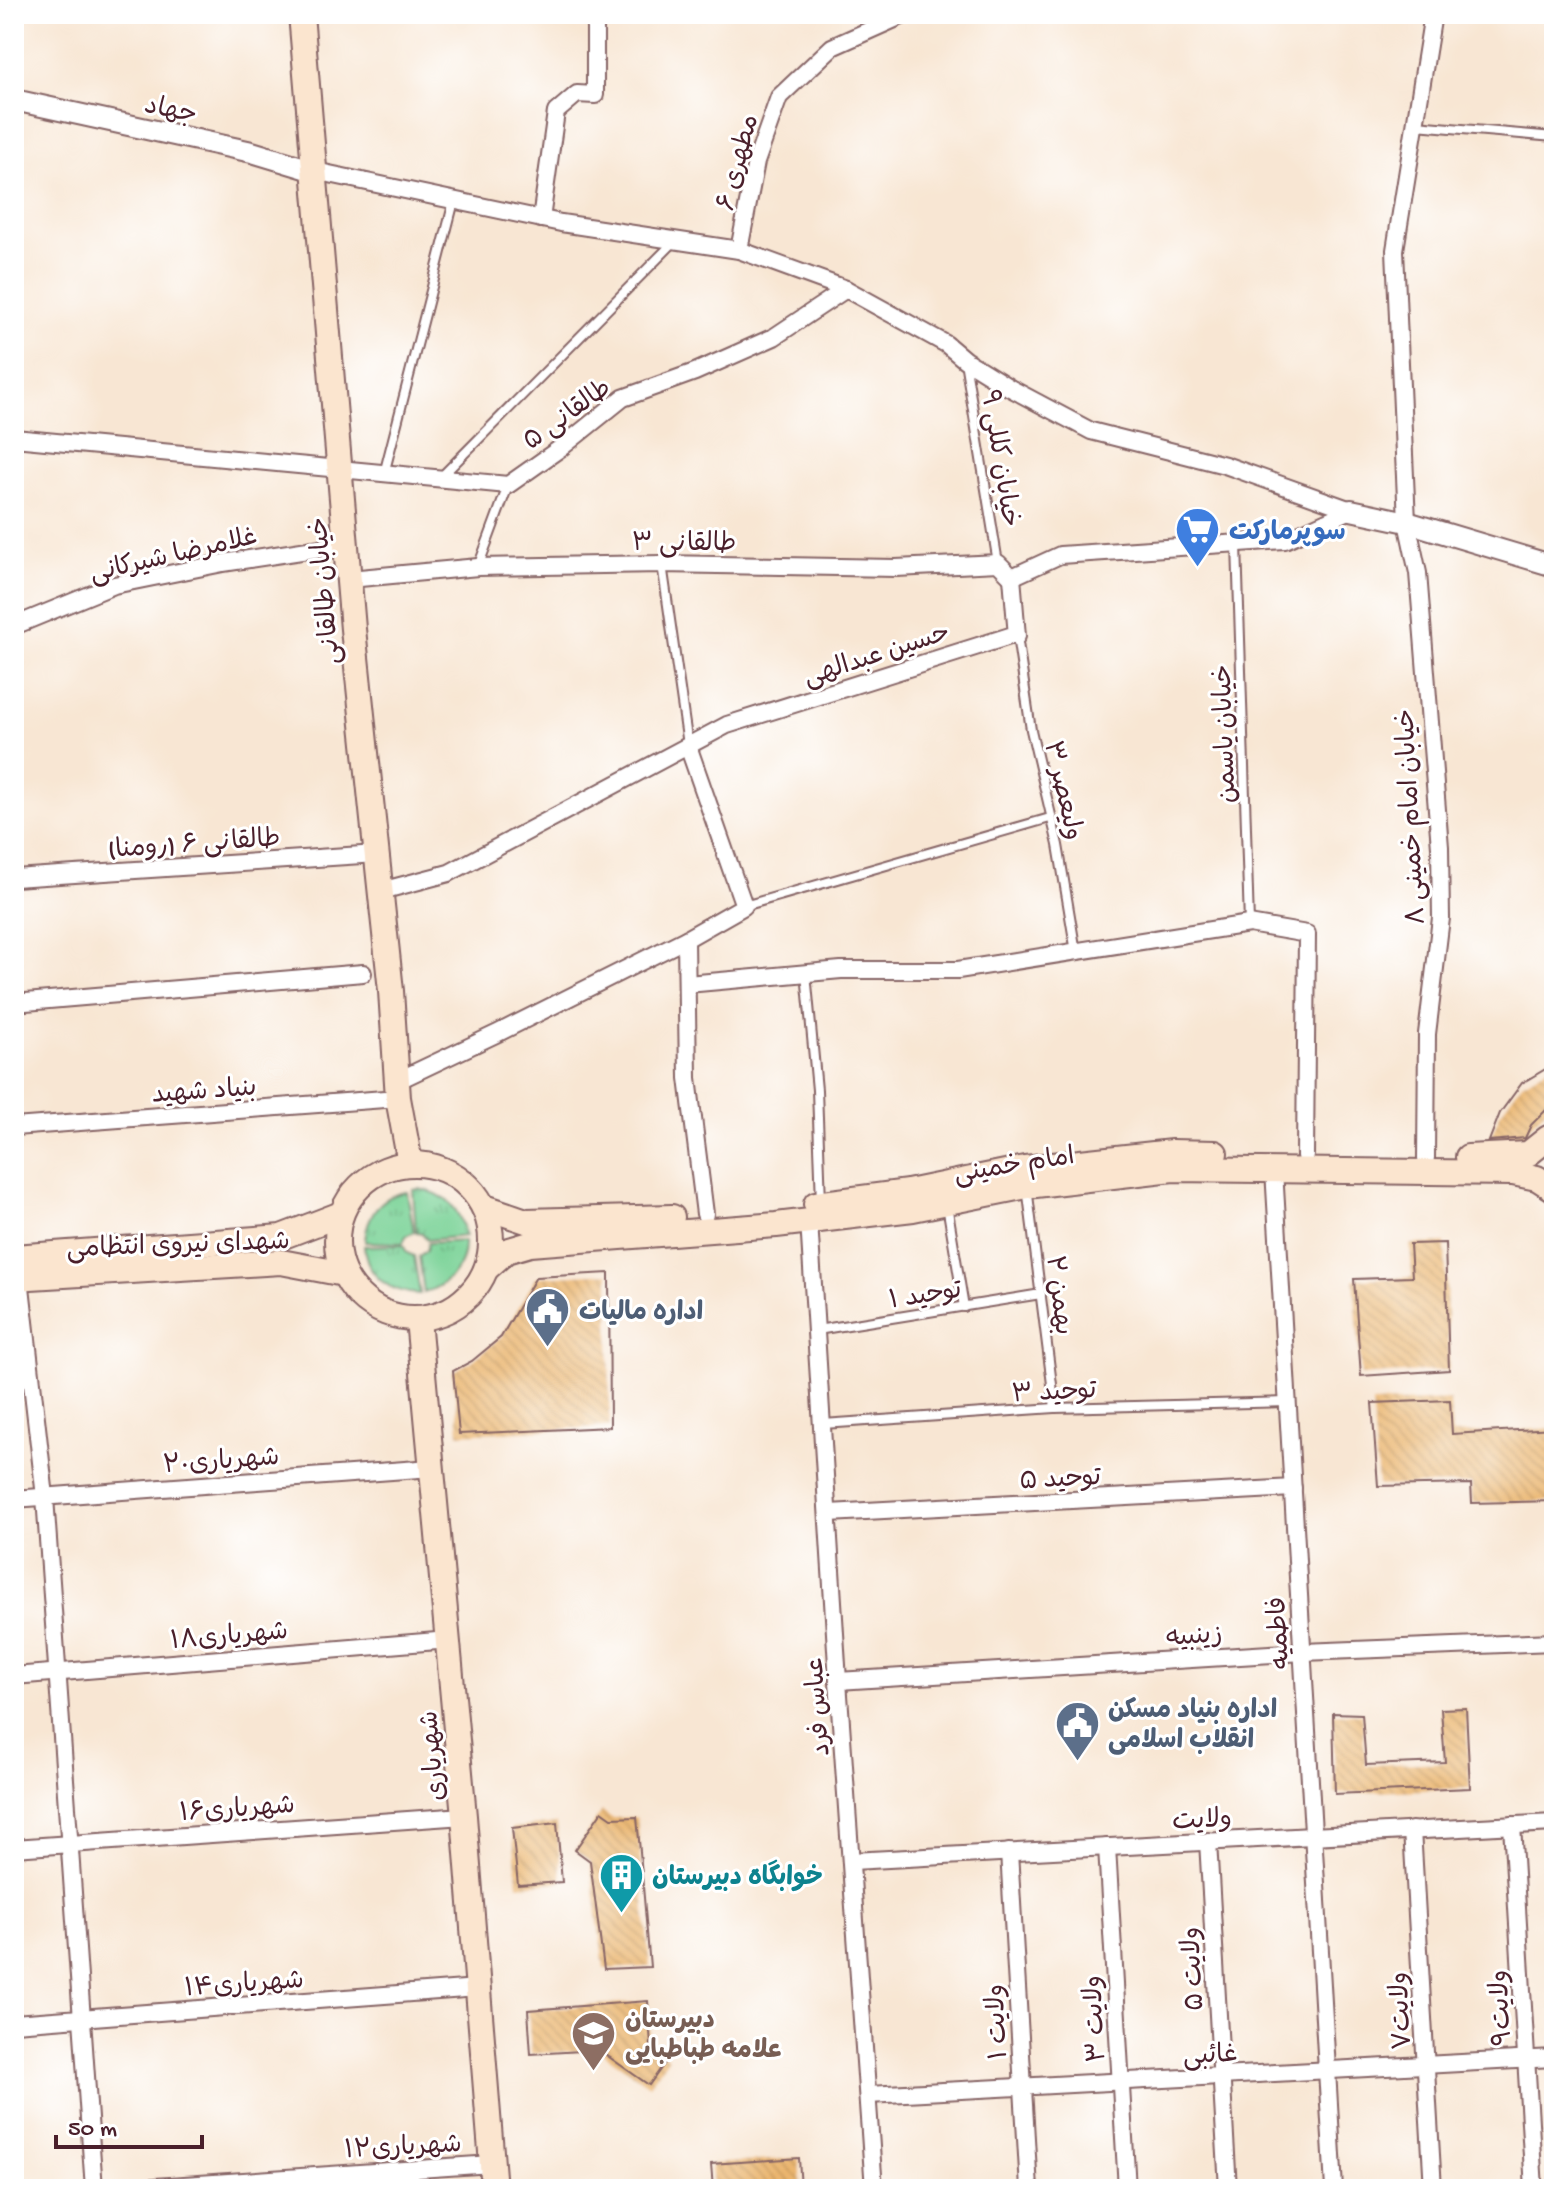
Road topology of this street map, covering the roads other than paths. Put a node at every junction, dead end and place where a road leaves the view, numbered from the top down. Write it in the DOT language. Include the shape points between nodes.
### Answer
graph roads {
  1 [pos="301,14"];
  2 [pos="595,14"];
  3 [pos="906,14"];
  4 [pos="1433,14"];
  5 [pos="14,100"];
  6 [pos="1416,125"];
  7 [pos="1554,137"];
  8 [pos="315,171"];
  9 [pos="454,200"];
  10 [pos="541,219"];
  11 [pos="675,240"];
  12 [pos="739,250"];
  13 [pos="846,289"];
  14 [pos="965,360"];
  15 [pos="14,438"];
  16 [pos="341,470"];
  17 [pos="384,474"];
  18 [pos="440,479"];
  19 [pos="508,485"];
  20 [pos="1351,510"];
  21 [pos="1407,522"];
  22 [pos="1237,543"];
  23 [pos="347,544"];
  24 [pos="998,563"];
  25 [pos="662,564"];
  26 [pos="1554,566"];
  27 [pos="478,567"];
  28 [pos="1012,577"];
  29 [pos="349,579"];
  30 [pos="14,626"];
  31 [pos="1017,636"];
  32 [pos="688,746"];
  33 [pos="1050,818"];
  34 [pos="377,854"];
  35 [pos="14,878"];
  36 [pos="381,891"];
  37 [pos="744,906"];
  38 [pos="1249,924"];
  39 [pos="686,939"];
  40 [pos="1076,952"];
  41 [pos="363,973"];
  42 [pos="806,973"];
  43 [pos="687,984"];
  44 [pos="14,1003"];
  45 [pos="397,1089"];
  46 [pos="14,1127"];
  47 [pos="1551,1134"];
  48 [pos="1305,1156"];
  49 [pos="1426,1158"];
  50 [pos="410,1163"];
  51 [pos="1274,1170"];
  52 [pos="1027,1186"];
  53 [pos="1554,1186"];
  54 [pos="946,1202"];
  55 [pos="485,1207"];
  56 [pos="815,1212"];
  57 [pos="341,1214"];
  58 [pos="705,1214"];
  59 [pos="488,1267"];
  60 [pos="16,1271"];
  61 [pos="344,1274"];
  62 [pos="1041,1294"];
  63 [pos="964,1307"];
  64 [pos="418,1319"];
  65 [pos="816,1330"];
  66 [pos="1288,1402"];
  67 [pos="1055,1408"];
  68 [pos="823,1424"];
  69 [pos="432,1468"];
  70 [pos="1293,1488"];
  71 [pos="45,1497"];
  72 [pos="14,1499"];
  73 [pos="829,1513"];
  74 [pos="449,1640"];
  75 [pos="1554,1642"];
  76 [pos="1303,1652"];
  77 [pos="58,1672"];
  78 [pos="14,1676"];
  79 [pos="838,1681"];
  80 [pos="464,1816"];
  81 [pos="1554,1823"];
  82 [pos="1512,1825"];
  83 [pos="1412,1830"];
  84 [pos="1313,1836"];
  85 [pos="1208,1841"];
  86 [pos="70,1843"];
  87 [pos="1107,1847"];
  88 [pos="14,1848"];
  89 [pos="1009,1852"];
  90 [pos="852,1861"];
  91 [pos="478,1988"];
  92 [pos="82,2018"];
  93 [pos="14,2023"];
  94 [pos="1554,2058"];
  95 [pos="1526,2060"];
  96 [pos="1426,2065"];
  97 [pos="1327,2070"];
  98 [pos="1222,2076"];
  99 [pos="1121,2082"];
  100 [pos="1023,2087"];
  101 [pos="868,2095"];
  102 [pos="492,2164"];
  103 [pos="94,2189"];
  104 [pos="125,2189"];
  105 [pos="494,2189"];
  106 [pos="874,2189"];
  107 [pos="1029,2189"];
  108 [pos="1127,2189"];
  109 [pos="1228,2189"];
  110 [pos="1334,2189"];
  111 [pos="1433,2189"];
  112 [pos="1534,2189"];
  1 -- 8 [label="main road, خیابان طالقانی"];
  2 -- 10 [label="street" via="595,95 577,94 556,112"];
  3 -- 12 [label="street, مطهری ۶" via="832,47 779,97 756,162"];
  4 -- 6 [label="street, خیابان امام خمینی ۸"];
  5 -- 8 [label="street, جهاد" via="252,152"];
  6 -- 7 [label="lane"];
  6 -- 21 [label="street, خیابان امام خمینی ۸" via="1395,250"];
  8 -- 9 [label="street"];
  8 -- 16 [label="main road, خیابان طالقانی"];
  9 -- 10 [label="street"];
  9 -- 17 [label="lane"];
  10 -- 11 [label="street"];
  11 -- 12 [label="street"];
  11 -- 18 [label="lane"];
  12 -- 13 [label="street"];
  13 -- 14 [label="street" via="946,344"];
  13 -- 19 [label="street, طالقانی ۵" via="774,337 623,398"];
  14 -- 20 [label="street" via="1091,431 1225,465"];
  14 -- 24 [label="lane, خیابان کللی ۹"];
  15 -- 16 [label="street"];
  16 -- 17 [label="street"];
  16 -- 23 [label="main road, خیابان طالقانی"];
  17 -- 18 [label="street"];
  18 -- 19 [label="street"];
  19 -- 27 [label="lane"];
  20 -- 21 [label="street"];
  20 -- 22 [label="street" via="1285,540"];
  21 -- 26 [label="street"];
  21 -- 49 [label="street, خیابان امام خمینی ۸" via="1418,573 1440,847 1441,918 1427,1034"];
  22 -- 28 [label="street" via="1060,555"];
  22 -- 38 [label="lane, خیابان یاسمن"];
  23 -- 29 [label="main road, خیابان طالقانی"];
  23 -- 30 [label="street, غلامرضا شیرکانی" via="114,585"];
  24 -- 25 [label="street, طالقانی ۳" via="896,568"];
  24 -- 28 [label="street"];
  25 -- 27 [label="street, طالقانی ۳"];
  25 -- 32 [label="lane"];
  27 -- 29 [label="street, طالقانی ۳"];
  28 -- 31 [label="street"];
  29 -- 34 [label="main road, خیابان طالقانی"];
  31 -- 32 [label="street, حسین عبدالهی" via="727,725"];
  31 -- 33 [label="lane, ولیعصر ۳"];
  32 -- 36 [label="street, حسین عبدالهی" via="449,873"];
  32 -- 37 [label="street"];
  33 -- 37 [label="lane"];
  33 -- 40 [label="lane, ولیعصر ۳"];
  34 -- 35 [label="street, طالقانی ۶ (رومنا)"];
  34 -- 36 [label="main road, خیابان طالقانی"];
  36 -- 45 [label="main road, خیابان طالقانی"];
  37 -- 39 [label="street"];
  38 -- 40 [label="street"];
  38 -- 48 [label="street" via="1307,934"];
  39 -- 43 [label="street"];
  39 -- 45 [label="street"];
  40 -- 42 [label="street" via="958,970"];
  41 -- 44 [label="street"];
  42 -- 43 [label="street"];
  42 -- 56 [label="lane" via="817,1090"];
  43 -- 58 [label="street" via="688,1078"];
  45 -- 46 [label="street, بنیاد شهید"];
  45 -- 50 [label="main road, خیابان طالقانی"];
  47 -- 49 [label="main road, امام خمینی" via="1528,1154"];
  47 -- 53 [label="main road" via="1545,1158"];
  48 -- 49 [label="main road, امام خمینی"];
  48 -- 56 [label="main road, امام خمینی" via="1172,1152 1025,1168"];
  50 -- 55 [label="main road" via="440,1167 454,1175"];
  50 -- 57 [label="main road" via="381,1170 356,1188"];
  51 -- 52 [label="main road, امام خمینی" via="1173,1169"];
  51 -- 53 [label="main road, امام خمینی" via="1513,1173"];
  51 -- 66 [label="street, فاطمیه"];
  52 -- 54 [label="main road, امام خمینی"];
  52 -- 62 [label="lane, بهمن ۲"];
  54 -- 56 [label="main road, امام خمینی" via="913,1209"];
  54 -- 63 [label="lane"];
  55 -- 58 [label="main road, امام خمینی" via="526,1221"];
  55 -- 59 [label="main road" via="493,1237"];
  56 -- 58 [label="main road, امام خمینی"];
  56 -- 59 [label="main road, امام خمینی" via="530,1244 506,1251"];
  56 -- 65 [label="street, عباس فرد"];
  57 -- 60 [label="main road, شهدای نیروی انتظامی" via="281,1237"];
  57 -- 61 [label="main road" via="336,1245"];
  59 -- 64 [label="main road" via="473,1293 448,1311"];
  60 -- 61 [label="main road, شهدای نیروی انتظامی" via="281,1262"];
  60 -- 71 [label="street"];
  61 -- 64 [label="main road" via="362,1299 388,1314"];
  62 -- 63 [label="lane, توحید ۱"];
  62 -- 67 [label="lane, بهمن ۲"];
  63 -- 65 [label="lane, توحید ۱"];
  64 -- 69 [label="main road, شهریاری"];
  65 -- 68 [label="street, عباس فرد"];
  66 -- 67 [label="lane, توحید ۳"];
  66 -- 70 [label="street, فاطمیه"];
  67 -- 68 [label="lane, توحید ۳"];
  68 -- 73 [label="street, عباس فرد"];
  69 -- 71 [label="street, شهریاری۲۰"];
  69 -- 74 [label="main road, شهریاری"];
  70 -- 73 [label="street, توحید ۵"];
  70 -- 76 [label="street, فاطمیه"];
  71 -- 72 [label="street, شهریاری۲۰"];
  71 -- 77 [label="street"];
  73 -- 79 [label="street, عباس فرد"];
  74 -- 77 [label="street, شهریاری۱۸"];
  74 -- 80 [label="main road, شهریاری"];
  75 -- 76 [label="street, زینبیه"];
  76 -- 79 [label="street, زینبیه"];
  76 -- 84 [label="street, فاطمیه"];
  77 -- 78 [label="street, شهریاری۱۸"];
  77 -- 86 [label="street"];
  79 -- 90 [label="street, عباس فرد"];
  80 -- 86 [label="street, شهریاری۱۶"];
  80 -- 91 [label="main road, شهریاری"];
  81 -- 82 [label="street, ولایت"];
  82 -- 83 [label="street, ولایت"];
  82 -- 95 [label="street, ولایت۹"];
  83 -- 84 [label="street, ولایت"];
  83 -- 96 [label="street, ولایت۷"];
  84 -- 85 [label="street, ولایت"];
  84 -- 97 [label="street, فاطمیه"];
  85 -- 87 [label="street, ولایت"];
  85 -- 98 [label="street, ولایت ۵"];
  86 -- 88 [label="street, شهریاری۱۶"];
  86 -- 92 [label="street"];
  87 -- 89 [label="street, ولایت"];
  87 -- 99 [label="street, ولایت ۳"];
  89 -- 90 [label="street, ولایت"];
  89 -- 100 [label="street, ولایت ۱"];
  90 -- 101 [label="street, عباس فرد"];
  91 -- 92 [label="street, شهریاری۱۴"];
  91 -- 102 [label="main road, شهریاری"];
  92 -- 93 [label="street, شهریاری۱۴"];
  92 -- 103 [label="street"];
  94 -- 95 [label="street, غائبی"];
  95 -- 96 [label="street, غائبی"];
  95 -- 112 [label="street, ولایت۹"];
  96 -- 97 [label="street, غائبی"];
  96 -- 111 [label="street, ولایت۷"];
  97 -- 98 [label="street, غائبی"];
  97 -- 110 [label="street, فاطمیه"];
  98 -- 99 [label="street, غائبی"];
  98 -- 109 [label="street, ولایت ۵"];
  99 -- 100 [label="street, غائبی"];
  99 -- 108 [label="street, ولایت ۳"];
  100 -- 101 [label="street, غائبی"];
  100 -- 107 [label="street, ولایت ۱"];
  101 -- 106 [label="street, عباس فرد"];
  102 -- 104 [label="street, شهریاری۱۲"];
  102 -- 105 [label="main road, شهریاری"];
}
